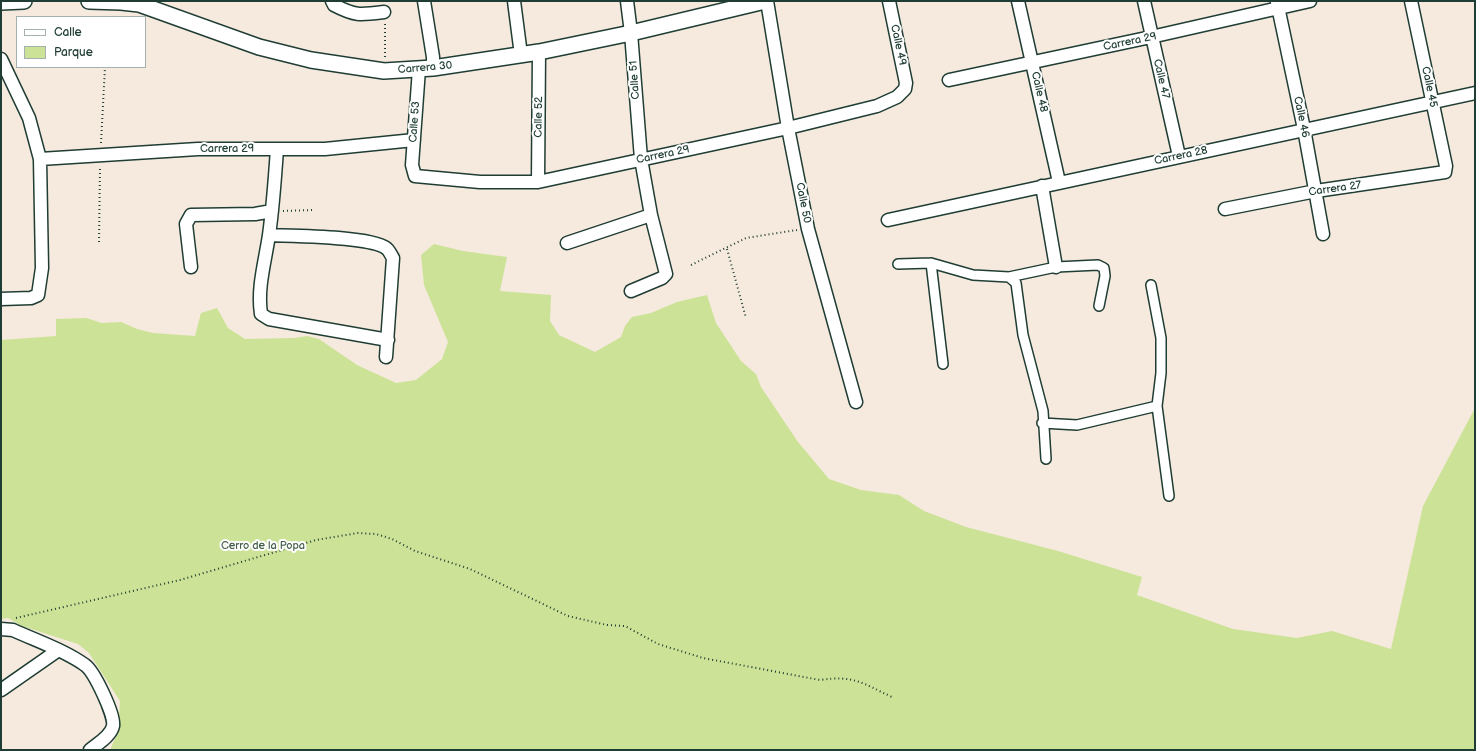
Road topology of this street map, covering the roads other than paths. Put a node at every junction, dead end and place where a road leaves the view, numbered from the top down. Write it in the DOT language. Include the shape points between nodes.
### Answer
graph roads {
  1 [pos="24,1"];
  2 [pos="89,1"];
  3 [pos="332,1"];
  4 [pos="424,1"];
  5 [pos="514,1"];
  6 [pos="627,1"];
  7 [pos="889,1"];
  8 [pos="1018,1"];
  9 [pos="1144,1"];
  10 [pos="1310,1"];
  11 [pos="1410,1"];
  12 [pos="1,2"];
  13 [pos="759,2"];
  14 [pos="140,3"];
  15 [pos="1277,5"];
  16 [pos="384,12"];
  17 [pos="631,33"];
  18 [pos="1151,37"];
  19 [pos="539,52"];
  20 [pos="521,55"];
  21 [pos="1,58"];
  22 [pos="1032,63"];
  23 [pos="426,68"];
  24 [pos="949,80"];
  25 [pos="905,89"];
  26 [pos="1475,92"];
  27 [pos="1433,102"];
  28 [pos="788,128"];
  29 [pos="1304,129"];
  30 [pos="414,140"];
  31 [pos="277,149"];
  32 [pos="1179,156"];
  33 [pos="40,159"];
  34 [pos="641,159"];
  35 [pos="1445,172"];
  36 [pos="415,176"];
  37 [pos="538,182"];
  38 [pos="1059,182"];
  39 [pos="1042,186"];
  40 [pos="1316,191"];
  41 [pos="1225,209"];
  42 [pos="272,211"];
  43 [pos="651,215"];
  44 [pos="888,220"];
  45 [pos="1323,234"];
  46 [pos="269,235"];
  47 [pos="567,243"];
  48 [pos="931,263"];
  49 [pos="898,264"];
  50 [pos="191,267"];
  51 [pos="1056,267"];
  52 [pos="1009,277"];
  53 [pos="1151,285"];
  54 [pos="631,291"];
  55 [pos="1,299"];
  56 [pos="1099,306"];
  57 [pos="388,340"];
  58 [pos="386,357"];
  59 [pos="943,364"];
  60 [pos="856,402"];
  61 [pos="1157,406"];
  62 [pos="1042,423"];
  63 [pos="1046,459"];
  64 [pos="1169,496"];
  65 [pos="2,629"];
  66 [pos="57,651"];
  67 [pos="1,690"];
  68 [pos="90,750"];
  1 -- 12 [label="street"];
  2 -- 14 [label="street, Carrera 30"];
  3 -- 16 [label="street" via="334,5 350,13 361,15"];
  4 -- 23 [label="street, Calle 53" via="433,57"];
  5 -- 20 [label="street"];
  6 -- 17 [label="street, Calle 51"];
  7 -- 25 [label="street, Calle 49" via="906,83"];
  8 -- 22 [label="street, Calle 48"];
  9 -- 18 [label="street, Calle 47"];
  10 -- 15 [label="street, Carrera 29"];
  11 -- 27 [label="street, Calle 45"];
  13 -- 17 [label="street, Carrera 30"];
  13 -- 28 [label="street, Calle 50"];
  14 -- 23 [label="street, Carrera 30" via="259,47 311,60 384,71"];
  15 -- 18 [label="street, Carrera 29"];
  15 -- 29 [label="street, Calle 46"];
  17 -- 19 [label="street, Carrera 30"];
  17 -- 34 [label="street, Calle 51"];
  18 -- 22 [label="street, Carrera 29"];
  18 -- 32 [label="street, Calle 47"];
  19 -- 20 [label="street, Carrera 30"];
  19 -- 37 [label="street, Calle 52"];
  20 -- 23 [label="street, Carrera 30"];
  21 -- 33 [label="street" via="29,118"];
  22 -- 24 [label="street, Carrera 29"];
  22 -- 38 [label="street, Calle 48"];
  23 -- 30 [label="street, Calle 53"];
  25 -- 28 [label="street, Carrera 29" via="897,97 877,106"];
  26 -- 27 [label="street, Carrera 28"];
  27 -- 29 [label="street, Carrera 28"];
  27 -- 35 [label="street, Calle 45"];
  28 -- 34 [label="street, Carrera 29"];
  28 -- 60 [label="street, Calle 50" via="808,229"];
  29 -- 32 [label="street, Carrera 28"];
  29 -- 40 [label="street, Calle 46"];
  30 -- 31 [label="street, Carrera 29" via="325,149"];
  30 -- 36 [label="street, Calle 53" via="412,165"];
  31 -- 33 [label="street, Carrera 29" via="198,149"];
  31 -- 42 [label="street"];
  32 -- 38 [label="street, Carrera 28"];
  33 -- 55 [label="street" via="40,290 38,295 31,298"];
  34 -- 37 [label="street, Carrera 29"];
  34 -- 43 [label="street, Calle 51"];
  35 -- 40 [label="street, Carrera 27"];
  36 -- 37 [label="street, Carrera 29" via="480,182"];
  38 -- 39 [label="street, Carrera 28"];
  39 -- 44 [label="street, Carrera 28"];
  39 -- 51 [label="street"];
  40 -- 41 [label="street, Carrera 27"];
  40 -- 45 [label="street, Calle 46"];
  42 -- 46 [label="street"];
  42 -- 50 [label="street" via="255,214 191,215 186,224"];
  43 -- 47 [label="street"];
  43 -- 54 [label="street, Calle 51" via="666,274"];
  46 -- 57 [label="street" via="261,279 261,314 269,319"];
  46 -- 57 [label="street" via="376,243 387,249 393,258"];
  48 -- 49 [label="street"];
  48 -- 52 [label="street" via="973,275"];
  48 -- 59 [label="street"];
  51 -- 52 [label="street"];
  51 -- 56 [label="street" via="1098,265 1104,268"];
  52 -- 62 [label="street" via="1016,283 1023,335 1043,411"];
  53 -- 61 [label="street" via="1161,338 1161,374"];
  57 -- 58 [label="street"];
  61 -- 62 [label="street" via="1077,425"];
  61 -- 64 [label="street"];
  62 -- 63 [label="street"];
  65 -- 66 [label="street" via="13,630"];
  66 -- 67 [label="street"];
  66 -- 68 [label="street" via="86,666 112,714 113,726 105,738"];
}
